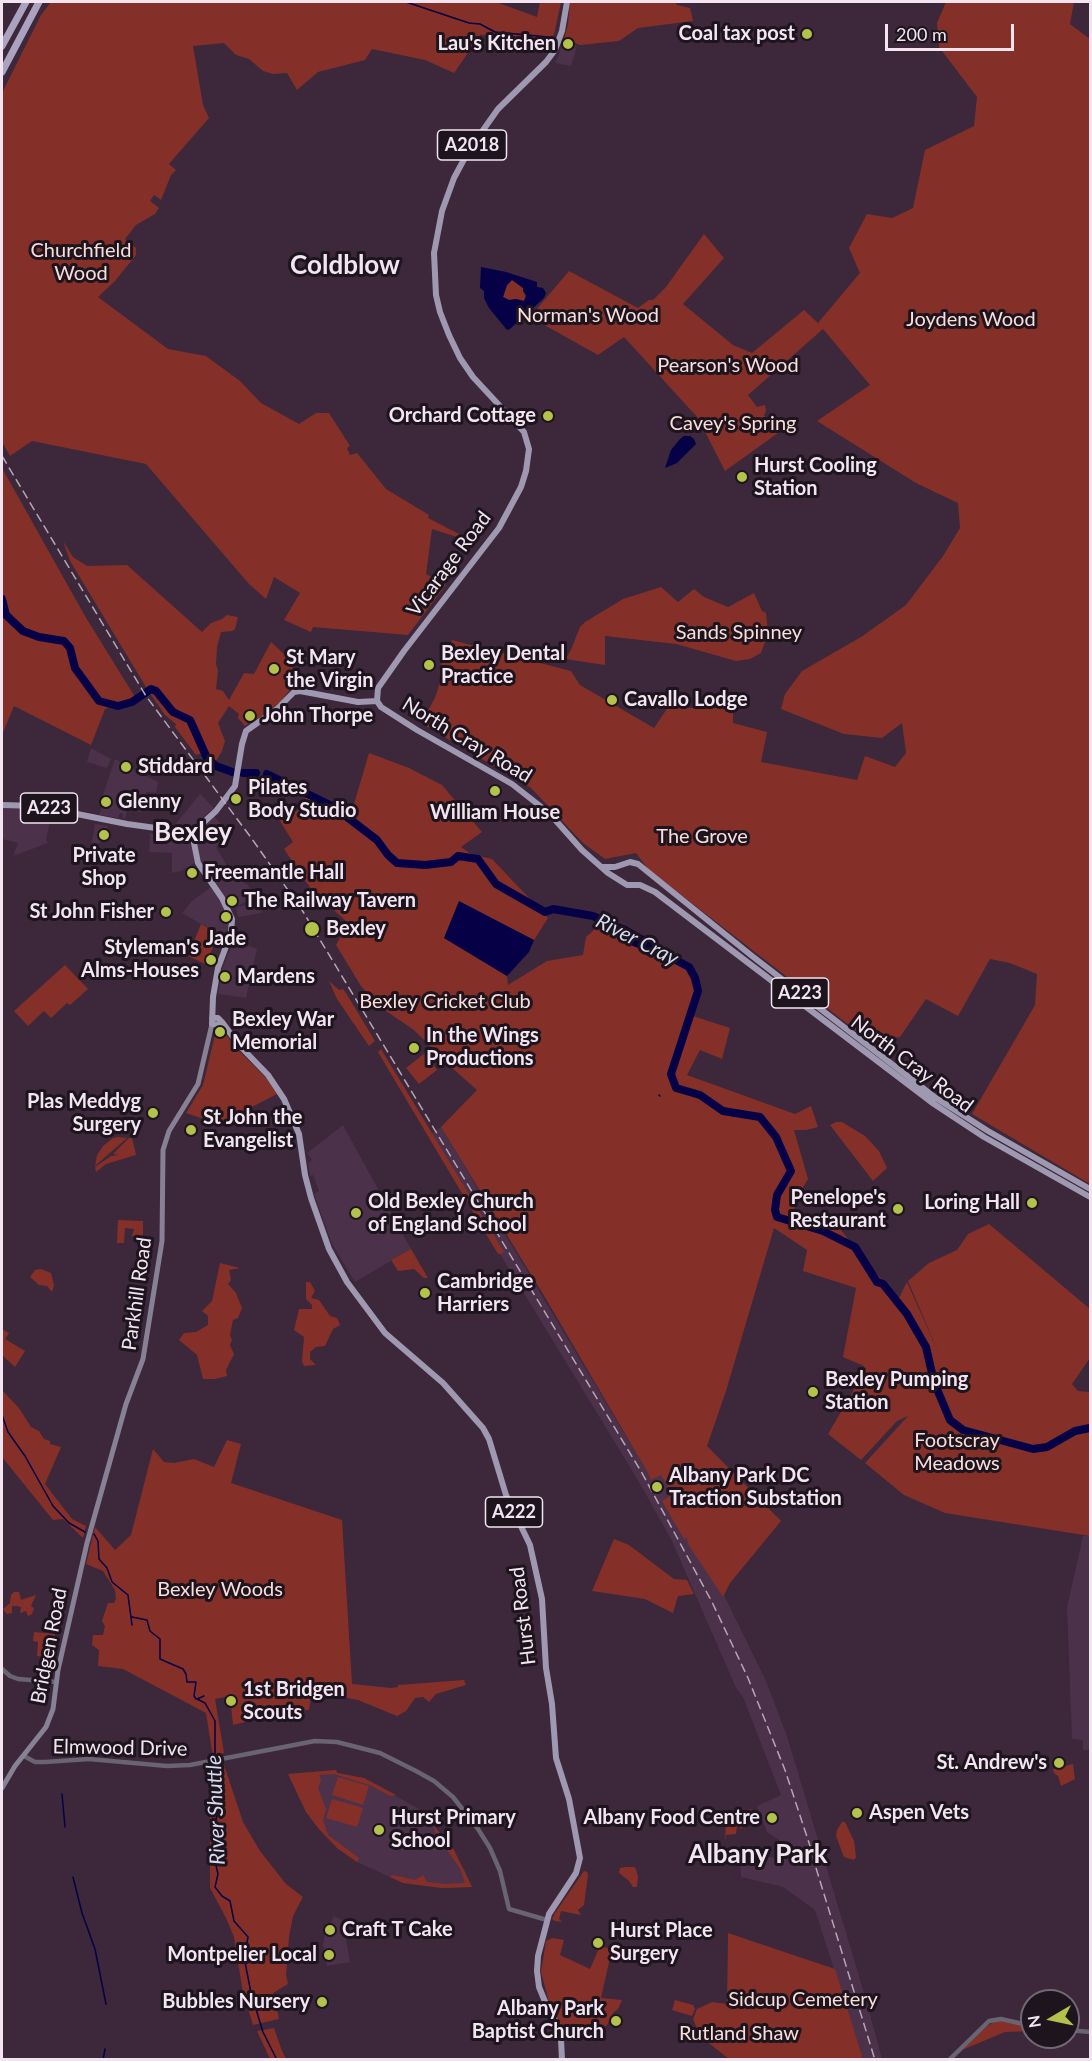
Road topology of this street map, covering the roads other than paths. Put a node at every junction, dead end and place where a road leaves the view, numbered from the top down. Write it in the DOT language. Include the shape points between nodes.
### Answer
graph roads {
  1 [pos="26,2"];
  2 [pos="39,2"];
  3 [pos="567,2"];
  4 [pos="2,46"];
  5 [pos="2,72"];
  6 [pos="377,701"];
  7 [pos="2,805"];
  8 [pos="192,833"];
  9 [pos="624,864"];
  10 [pos="599,866"];
  11 [pos="641,867"];
  12 [pos="621,880"];
  13 [pos="633,885"];
  14 [pos="212,1021"];
  15 [pos="1090,1189"];
  16 [pos="1090,1197"];
  17 [pos="89,1534"];
  18 [pos="2,1669"];
  19 [pos="56,1682"];
  20 [pos="24,1756"];
  21 [pos="2,1788"];
  22 [pos="547,1920"];
  23 [pos="1020,2023"];
  24 [pos="562,2060"];
  25 [pos="949,2060"];
  1 -- 4 [label="highway"];
  2 -- 5 [label="highway"];
  3 -- 6 [label="main road, Vicarage Road / A2018" via="558,41 546,62 498,109 469,150 447,194 434,253 440,312 460,358 528,440 524,479 499,528 378,688"];
  6 -- 8 [label="main road, North Cray Road" via="358,702 296,692 246,731 235,786"];
  6 -- 10 [label="main road, North Cray Road / A223" via="417,730 512,784 549,813"];
  7 -- 8 [label="main road, A223" via="37,806"];
  8 -- 14 [label="main road" via="198,863 232,919 216,975"];
  9 -- 10 [label="main road, A223" via="612,868"];
  9 -- 11 [label="main road, A223" via="635,862"];
  9 -- 12 [label="main road" via="620,869"];
  10 -- 12 [label="main road, A223"];
  11 -- 13 [label="main road" via="642,878"];
  11 -- 15 [label="main road, North Cray Road / A223" via="936,1098"];
  12 -- 13 [label="main road, A223"];
  13 -- 16 [label="main road, North Cray Road / A223" via="655,892 942,1110"];
  14 -- 17 [label="main road, Parkhill Road" via="198,1084 165,1143 162,1241 143,1359"];
  14 -- 22 [label="main road, Hurst Road / A222" via="228,1030 272,1079 299,1134 311,1198 341,1273 386,1333 443,1383 485,1431 506,1495 530,1545 542,1599 556,1758 569,1798 580,1858 576,1873"];
  17 -- 19 [label="main road, Bridgen Road"];
  18 -- 19 [label="street" via="18,1680"];
  19 -- 20 [label="main road, Bridgen Road" via="50,1718"];
  20 -- 21 [label="main road, Bridgen Road"];
  20 -- 22 [label="street, Elmwood Drive" via="34,1762 89,1759 167,1766 315,1741 337,1742 380,1753 416,1770 453,1797 478,1829 500,1871 509,1909"];
  22 -- 24 [label="main road, Hurst Road / A222" via="539,1945 537,1971 543,2000 560,2032"];
  23 -- 25 [label="street" via="989,2021"];
}
